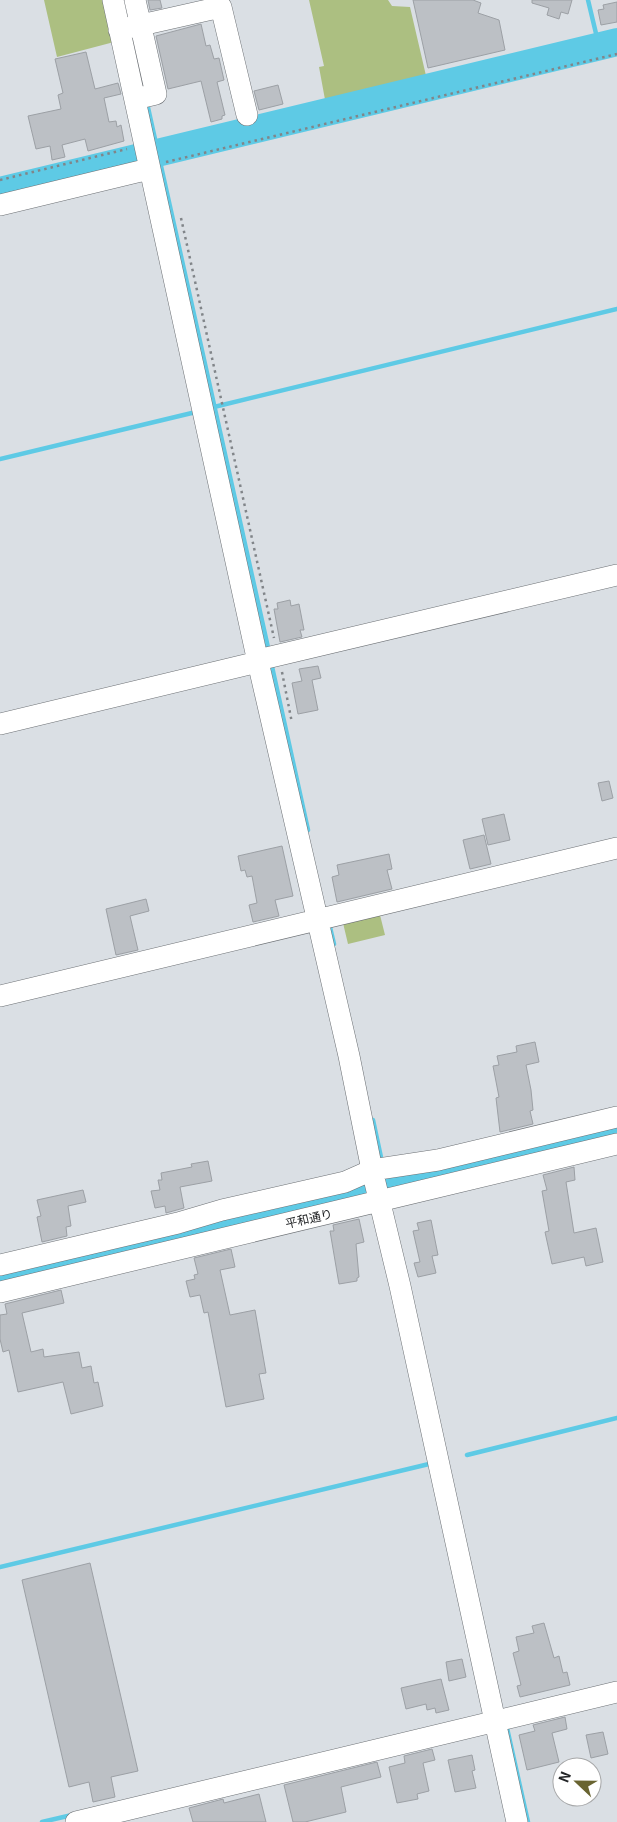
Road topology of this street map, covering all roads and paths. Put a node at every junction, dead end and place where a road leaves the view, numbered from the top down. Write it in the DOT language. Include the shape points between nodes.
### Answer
graph roads {
  1 [pos="113,0"];
  2 [pos="135,0"];
  3 [pos="184,8"];
  4 [pos="130,28"];
  5 [pos="617,54"];
  6 [pos="247,115"];
  7 [pos="155,158"];
  8 [pos="0,180"];
  9 [pos="0,205"];
  10 [pos="179,210"];
  11 [pos="617,575"];
  12 [pos="267,658"];
  13 [pos="0,724"];
  14 [pos="617,848"];
  15 [pos="324,917"];
  16 [pos="0,996"];
  17 [pos="617,1117"];
  18 [pos="617,1144"];
  19 [pos="379,1170"];
  20 [pos="384,1200"];
  21 [pos="0,1265"];
  22 [pos="0,1292"];
  23 [pos="617,1692"];
  24 [pos="501,1719"];
  25 [pos="139,1815"];
  26 [pos="76,1822"];
  27 [pos="517,1822"];
  1 -- 4 [label="street"];
  2 -- 4 [label="street"];
  3 -- 4 [label="street"];
  3 -- 6 [label="street" via="221,7"];
  4 -- 7 [label="street"];
  5 -- 7 [label="path"];
  7 -- 8 [label="path"];
  7 -- 9 [label="street"];
  7 -- 12 [label="street"];
  10 -- 12 [label="path" via="222,401"];
  11 -- 12 [label="street"];
  12 -- 13 [label="street"];
  12 -- 15 [label="street"];
  14 -- 15 [label="street"];
  15 -- 16 [label="street"];
  15 -- 19 [label="street"];
  17 -- 19 [label="street" via="438,1160"];
  18 -- 20 [label="street, 平和通り"];
  19 -- 20 [label="street"];
  19 -- 21 [label="street" via="345,1182"];
  20 -- 22 [label="street, 平和通り"];
  20 -- 24 [label="street" via="400,1286"];
  23 -- 24 [label="street"];
  24 -- 25 [label="street"];
  24 -- 27 [label="street"];
  25 -- 26 [label="street"];
}
